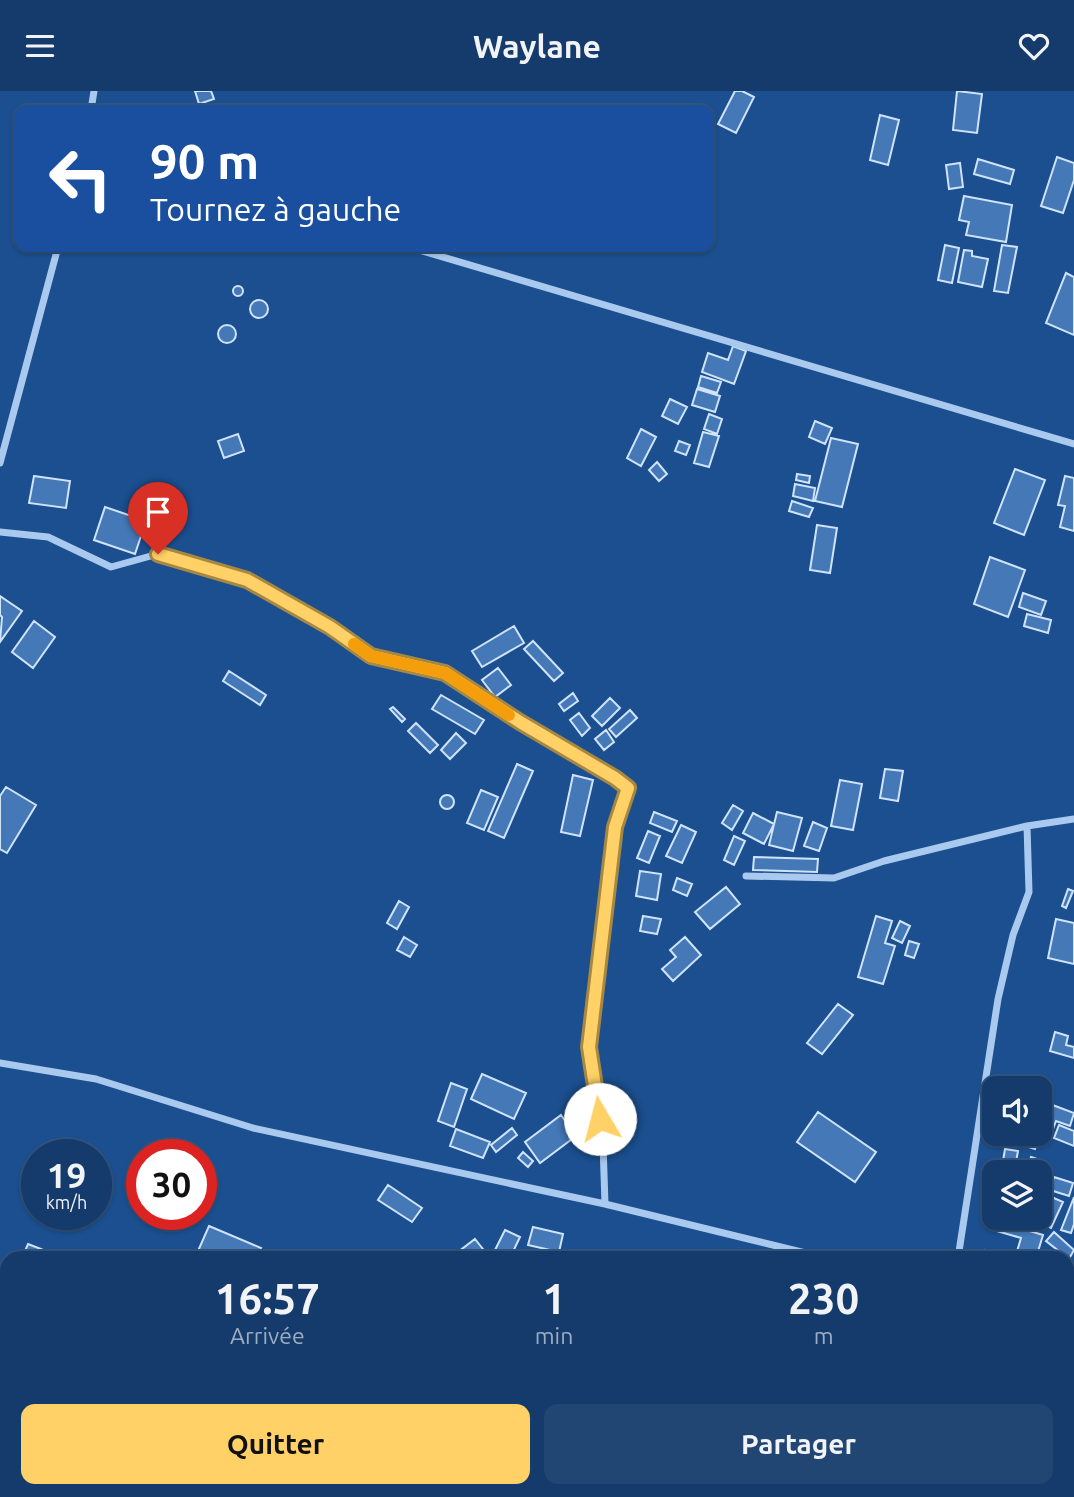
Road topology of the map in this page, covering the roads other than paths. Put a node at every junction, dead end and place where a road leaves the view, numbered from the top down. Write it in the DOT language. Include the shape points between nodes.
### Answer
graph roads {
  1 [pos="57,252"];
  2 [pos="426,252"];
  3 [pos="1074,444"];
  4 [pos="0,463"];
  5 [pos="0,532"];
  6 [pos="1074,819"];
  7 [pos="1027,826"];
  8 [pos="746,876"];
  9 [pos="0,1063"];
  10 [pos="605,1204"];
  11 [pos="797,1251"];
  12 [pos="959,1251"];
  1 -- 4 [label="street"];
  2 -- 3 [label="street"];
  5 -- 10 [label="street" via="48,537 111,567 158,554 247,580 371,656 445,673 628,788 615,827 589,1047 603,1144"];
  6 -- 7 [label="street"];
  7 -- 8 [label="street" via="834,878"];
  7 -- 12 [label="street" via="1029,893 1013,935 998,999"];
  9 -- 10 [label="street" via="96,1079 253,1128"];
  10 -- 11 [label="street"];
}
